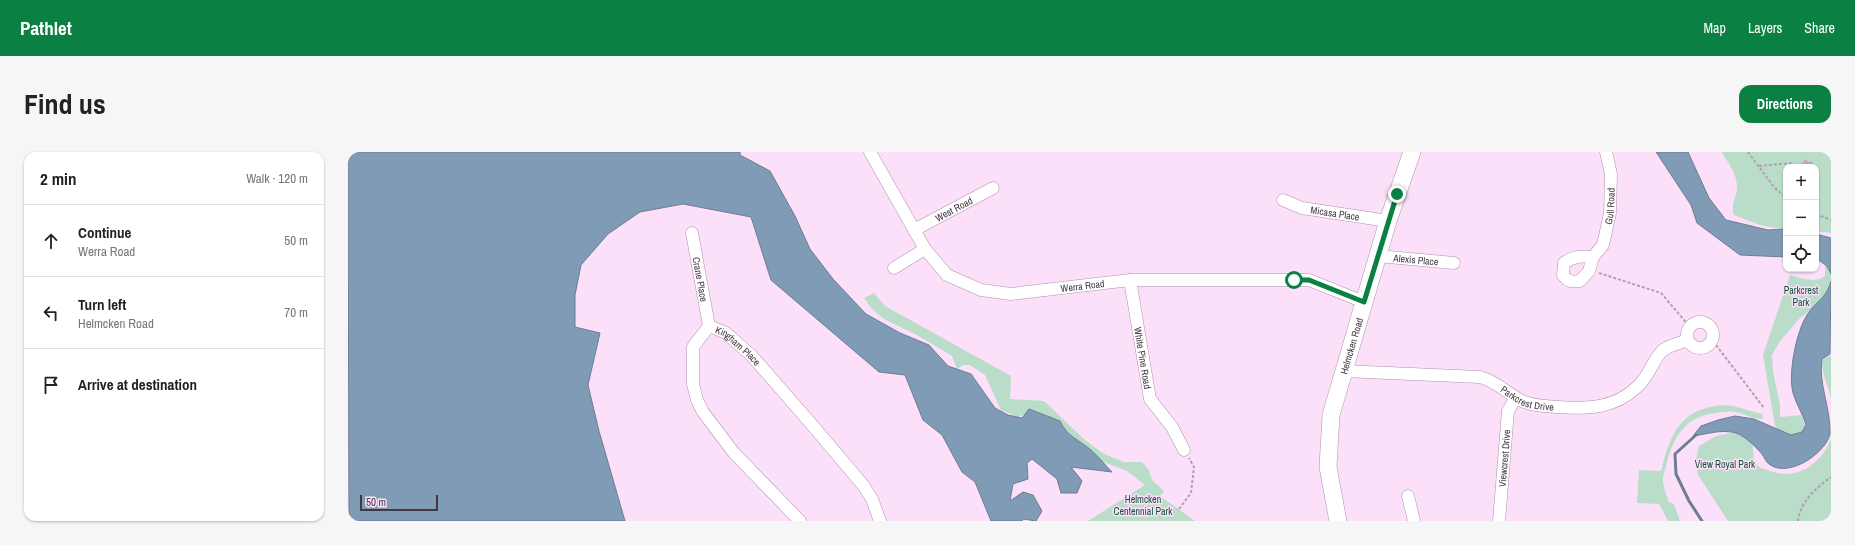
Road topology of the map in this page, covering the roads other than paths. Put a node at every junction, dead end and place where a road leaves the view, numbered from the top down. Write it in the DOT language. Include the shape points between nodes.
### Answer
graph roads {
  1 [pos="870,152"];
  2 [pos="1412,152"];
  3 [pos="1606,152"];
  4 [pos="993,188"];
  5 [pos="1283,200"];
  6 [pos="1388,221"];
  7 [pos="914,230"];
  8 [pos="692,233"];
  9 [pos="925,249"];
  10 [pos="1378,256"];
  11 [pos="1593,258"];
  12 [pos="1454,263"];
  13 [pos="894,268"];
  14 [pos="1130,280"];
  15 [pos="1364,302"];
  16 [pos="709,326"];
  17 [pos="1688,340"];
  18 [pos="1343,371"];
  19 [pos="1516,398"];
  20 [pos="1184,450"];
  21 [pos="1408,496"];
  22 [pos="800,521"];
  23 [pos="880,521"];
  24 [pos="1338,521"];
  25 [pos="1414,521"];
  26 [pos="1498,521"];
  1 -- 7 [label="street, Werra Road"];
  2 -- 6 [label="main road, Helmcken Road"];
  3 -- 11 [label="street, Gull Road" via="1611,174 1610,213 1604,245"];
  4 -- 7 [label="street, West Road"];
  5 -- 6 [label="street, Micasa Place" via="1302,208"];
  6 -- 10 [label="main road, Helmcken Road"];
  7 -- 9 [label="street, Werra Road"];
  8 -- 16 [label="street, Crane Place"];
  9 -- 13 [label="street"];
  9 -- 14 [label="street, Werra Road" via="947,275 981,290 1011,294"];
  10 -- 12 [label="street, Alexis Place"];
  10 -- 15 [label="main road, Helmcken Road"];
  11 -- 11 [label="street, Gull Road" via="1570,258 1564,263 1563,275 1567,280 1580,281 1589,271"];
  14 -- 15 [label="street, Werra Road" via="1309,280"];
  14 -- 20 [label="street, White Pine Road" via="1150,399 1172,427"];
  15 -- 18 [label="main road, Helmcken Road"];
  16 -- 22 [label="street, Kingham Place" via="692,347 693,384 697,400 734,453"];
  16 -- 23 [label="street, Kingham Place" via="726,332 752,356 863,485 872,499"];
  17 -- 17 [label="street" via="1690,327 1699,322 1708,325 1713,333 1712,342 1704,348 1690,344"];
  17 -- 19 [label="street, Parkcrest Drive" via="1662,351 1649,373 1631,393 1602,406 1586,409 1541,406"];
  18 -- 19 [label="street, Parkcrest Drive" via="1480,377 1491,380"];
  18 -- 24 [label="main road, Helmcken Road" via="1331,415 1328,467"];
  19 -- 26 [label="street, Viewcrest Drive" via="1508,411"];
  21 -- 25 [label="street"];
}
